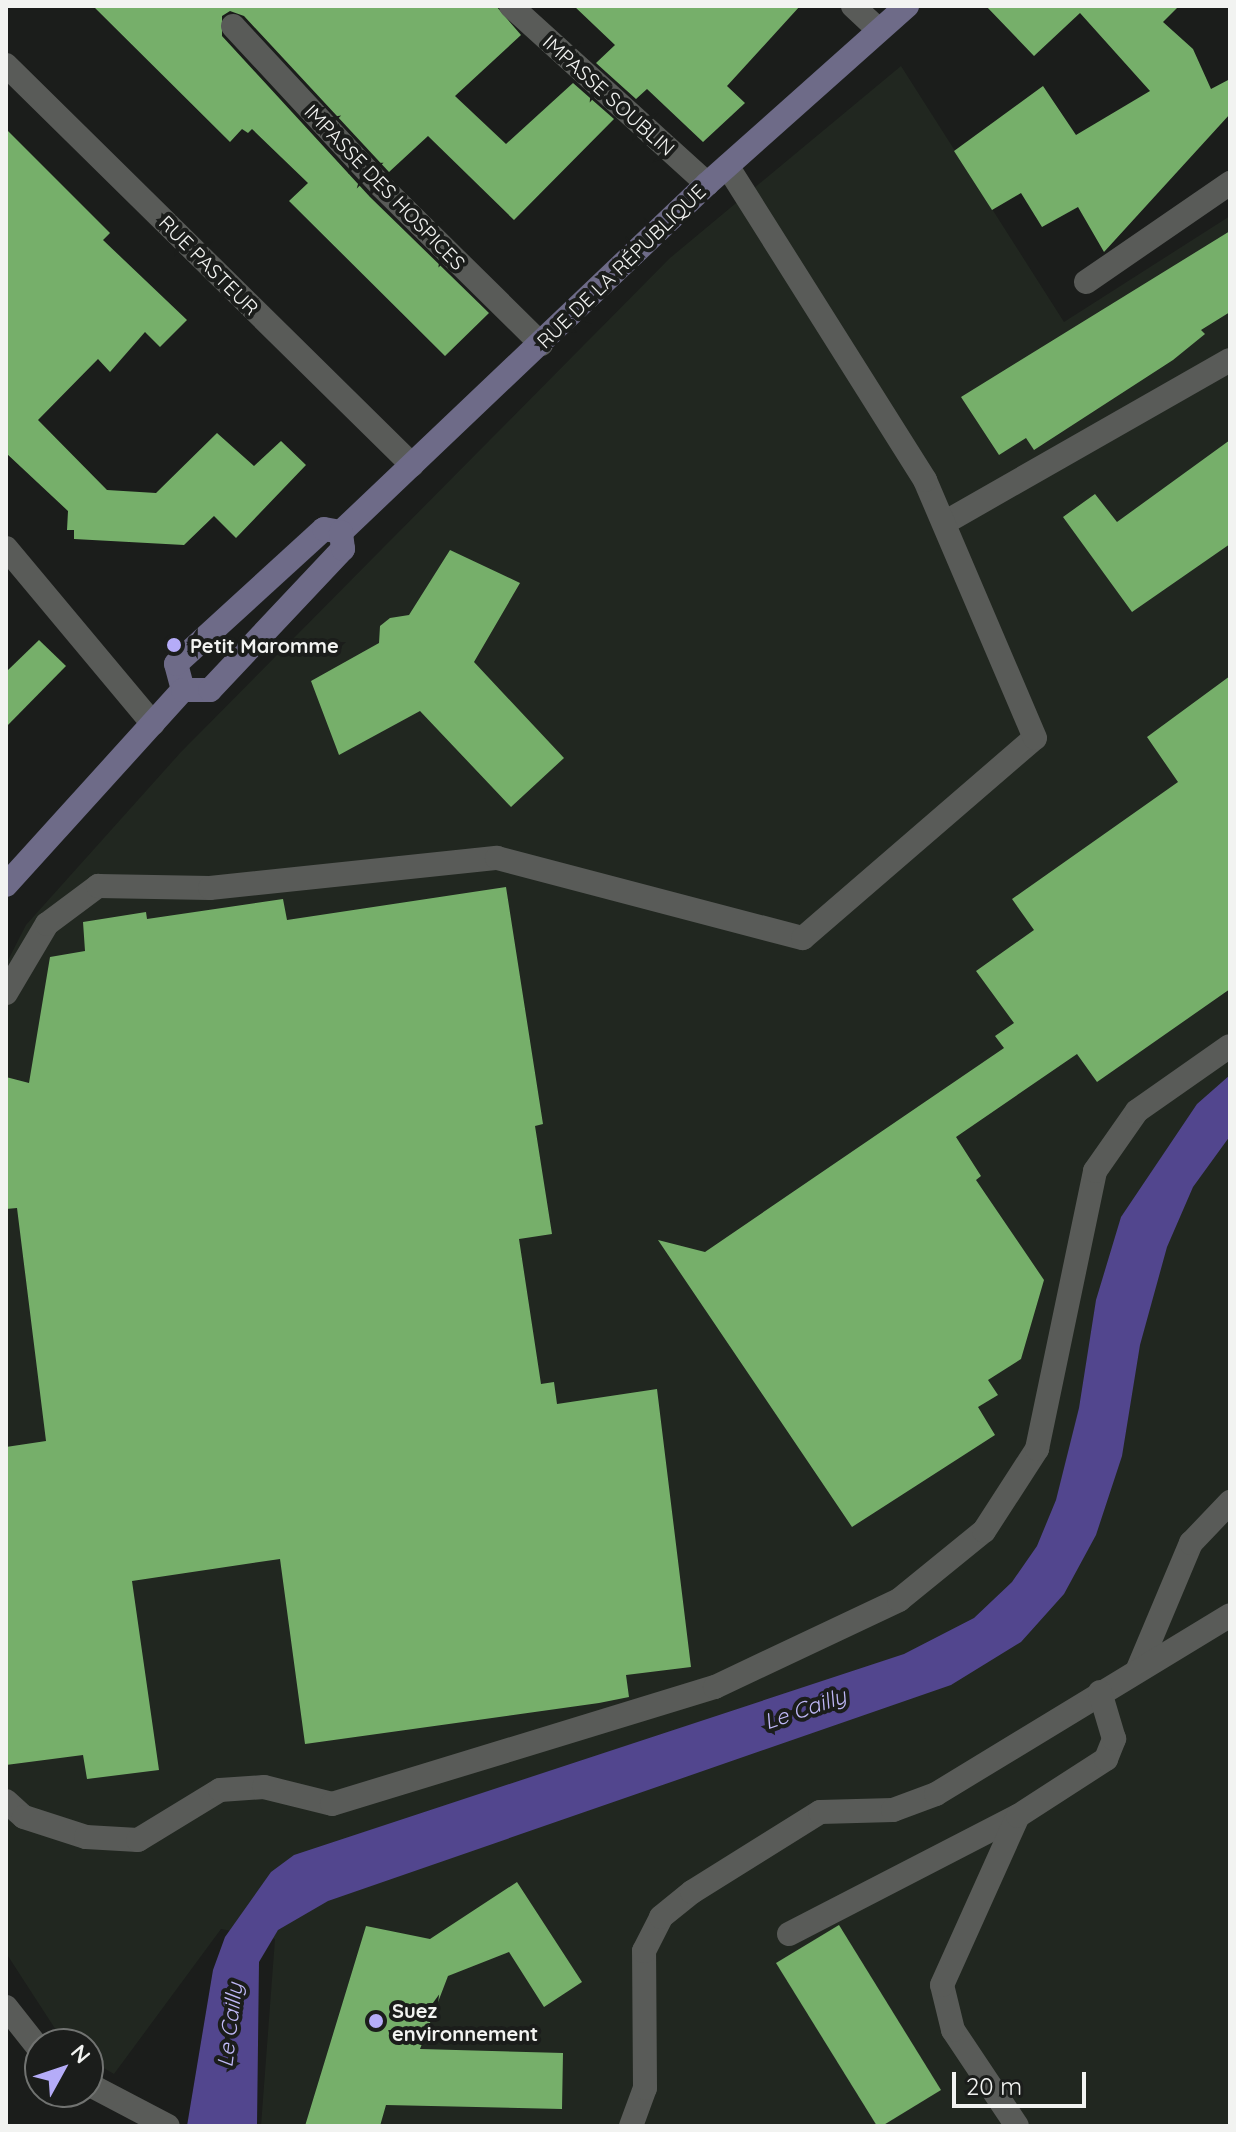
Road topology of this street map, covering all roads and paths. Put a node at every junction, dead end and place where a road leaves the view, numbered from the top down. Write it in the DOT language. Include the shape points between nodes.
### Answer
graph roads {
  1 [pos="511,6"];
  2 [pos="853,6"];
  3 [pos="907,6"];
  4 [pos="233,26"];
  5 [pos="879,30"];
  6 [pos="6,65"];
  7 [pos="727,166"];
  8 [pos="1230,183"];
  9 [pos="707,184"];
  10 [pos="1086,282"];
  11 [pos="541,344"];
  12 [pos="1230,360"];
  13 [pos="412,465"];
  14 [pos="944,523"];
  15 [pos="341,532"];
  16 [pos="6,548"];
  17 [pos="183,690"];
  18 [pos="153,724"];
  19 [pos="6,885"];
  20 [pos="6,993"];
  21 [pos="1230,1046"];
  22 [pos="1230,1502"];
  23 [pos="1230,1615"];
  24 [pos="1138,1669"];
  25 [pos="1100,1692"];
  26 [pos="6,1801"];
  27 [pos="1018,1816"];
  28 [pos="789,1934"];
  29 [pos="104,2092"];
  30 [pos="168,2126"];
  31 [pos="631,2126"];
  32 [pos="1017,2126"];
  1 -- 9 [label="street, IMPASSE SOUBLIN"];
  2 -- 5 [label="street"];
  3 -- 5 [label="street, RUE DE LA RÉPUBLIQUE"];
  4 -- 11 [label="street, IMPASSE DES HOSPICES" via="370,174"];
  5 -- 7 [label="street, RUE DE LA RÉPUBLIQUE"];
  6 -- 13 [label="street, RUE PASTEUR"];
  7 -- 9 [label="street, RUE DE LA RÉPUBLIQUE"];
  7 -- 14 [label="street" via="925,480"];
  8 -- 10 [label="street"];
  9 -- 11 [label="street, RUE DE LA RÉPUBLIQUE"];
  11 -- 13 [label="street, RUE DE LA RÉPUBLIQUE"];
  12 -- 14 [label="street"];
  13 -- 15 [label="street, RUE DE LA RÉPUBLIQUE"];
  14 -- 20 [label="street" via="1035,738 803,938 497,858 210,888 98,886 47,924"];
  15 -- 17 [label="street, RUE DE LA RÉPUBLIQUE" via="343,549 210,690"];
  15 -- 17 [label="street, RUE DE LA RÉPUBLIQUE" via="324,529 176,664"];
  16 -- 18 [label="street"];
  17 -- 18 [label="street"];
  18 -- 19 [label="street"];
  21 -- 26 [label="street" via="1137,1111 1095,1171 1037,1449 984,1531 899,1600 715,1687 332,1804 264,1787 220,1790 138,1840 86,1837 24,1817"];
  22 -- 24 [label="street" via="1191,1543"];
  23 -- 24 [label="street"];
  24 -- 25 [label="street"];
  25 -- 27 [label="street" via="1114,1739 1106,1759"];
  25 -- 31 [label="street" via="936,1794 893,1810 820,1812 661,1917 644,1951 645,2088"];
  27 -- 28 [label="street"];
  27 -- 32 [label="street" via="942,1985 953,2030"];
  29 -- 30 [label="street"];
}
